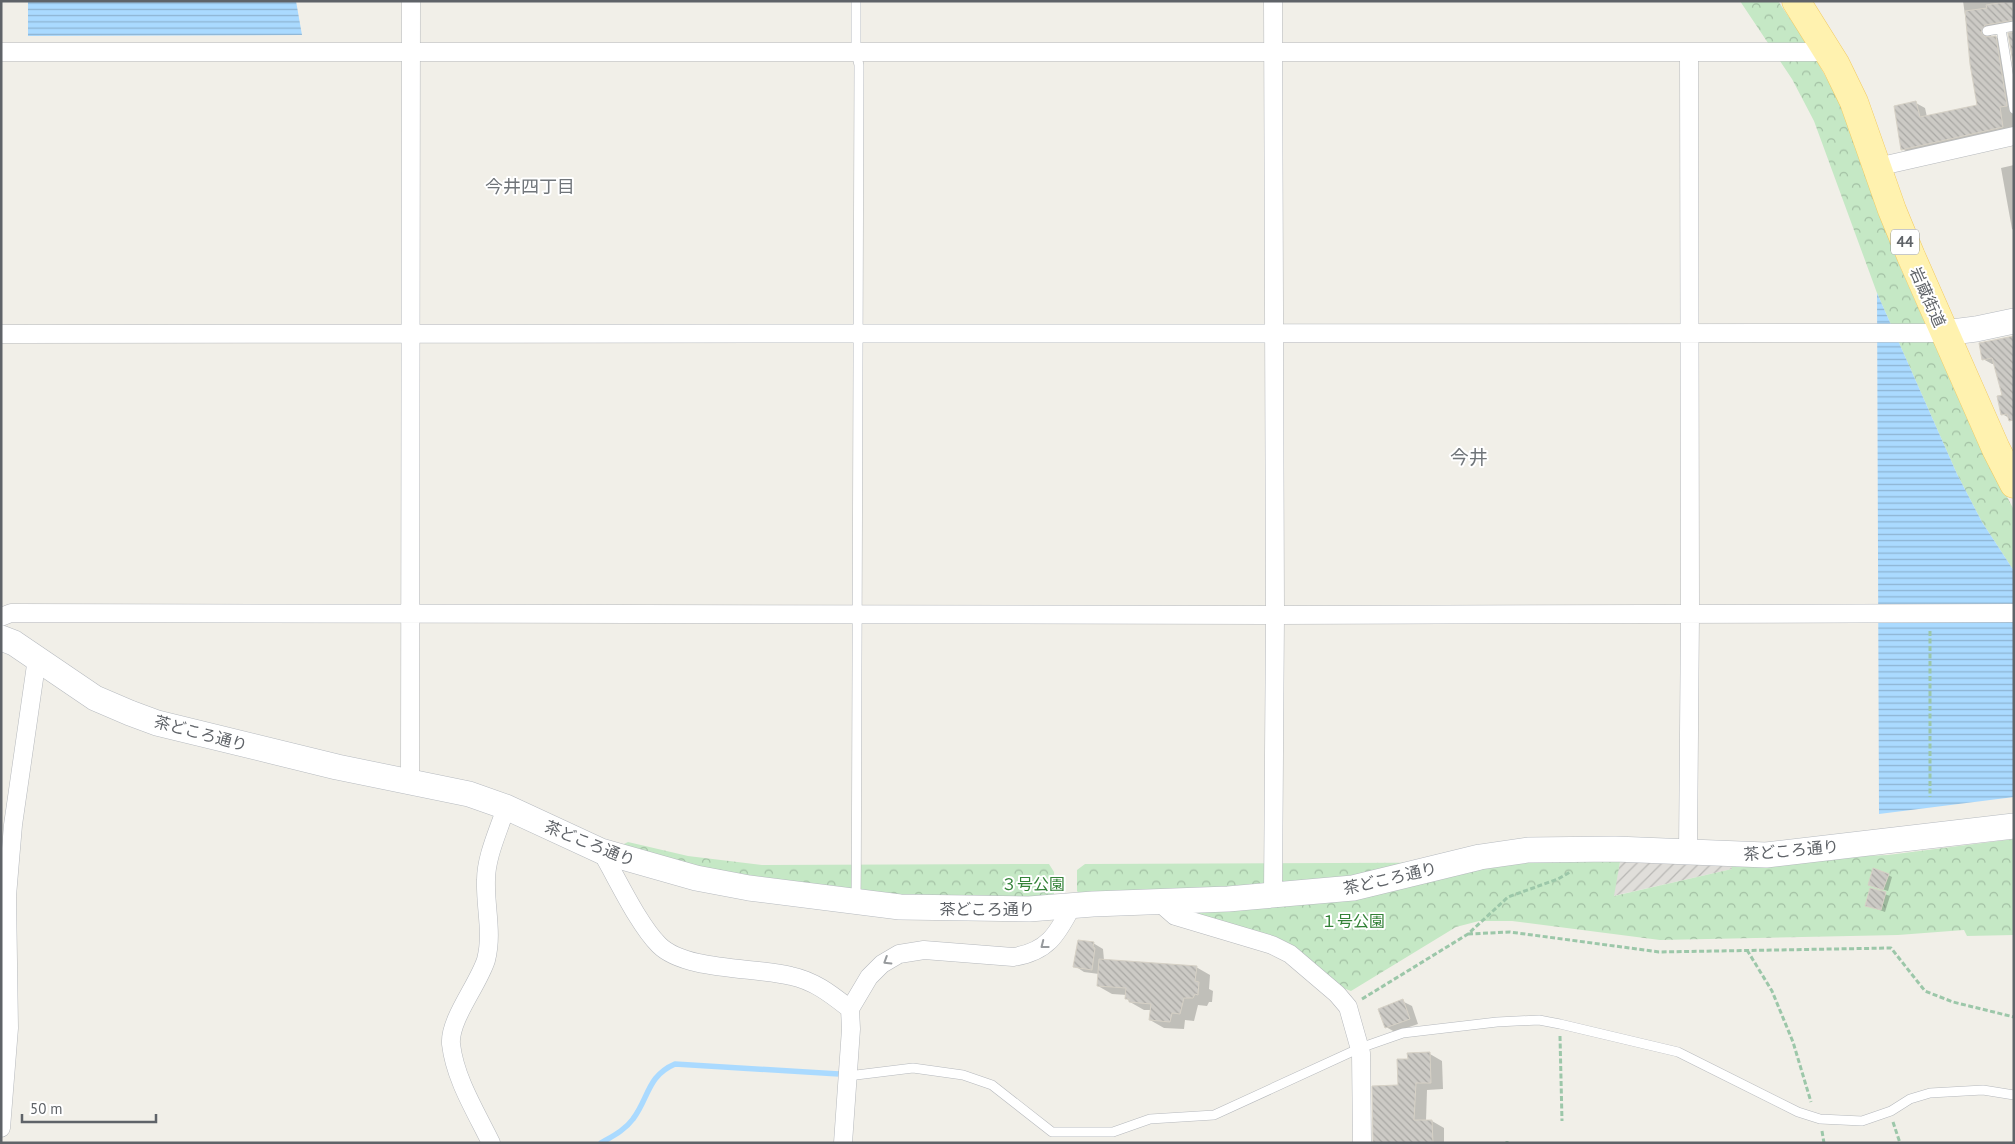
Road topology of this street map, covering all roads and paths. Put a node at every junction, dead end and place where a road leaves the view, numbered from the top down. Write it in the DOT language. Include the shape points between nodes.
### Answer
graph roads {
  1 [pos="411,1"];
  2 [pos="856,1"];
  3 [pos="1272,1"];
  4 [pos="1796,1"];
  5 [pos="2014,26"];
  6 [pos="2000,29"];
  7 [pos="1988,31"];
  8 [pos="1,52"];
  9 [pos="412,52"];
  10 [pos="1272,52"];
  11 [pos="1689,52"];
  12 [pos="1828,52"];
  13 [pos="856,53"];
  14 [pos="2014,110"];
  15 [pos="2014,136"];
  16 [pos="1877,167"];
  17 [pos="2014,321"];
  18 [pos="1690,332"];
  19 [pos="1944,332"];
  20 [pos="1274,333"];
  21 [pos="1,334"];
  22 [pos="411,334"];
  23 [pos="858,334"];
  24 [pos="2013,479"];
  25 [pos="1690,613"];
  26 [pos="2014,613"];
  27 [pos="859,614"];
  28 [pos="1930,614"];
  29 [pos="411,615"];
  30 [pos="1275,615"];
  31 [pos="1,617"];
  32 [pos="1,638"];
  33 [pos="37,658"];
  34 [pos="410,782"];
  35 [pos="1930,798"];
  36 [pos="506,807"];
  37 [pos="2014,826"];
  38 [pos="1591,848"];
  39 [pos="601,851"];
  40 [pos="1688,852"];
  41 [pos="1273,895"];
  42 [pos="1159,902"];
  43 [pos="856,903"];
  44 [pos="1072,906"];
  45 [pos="1468,934"];
  46 [pos="1746,950"];
  47 [pos="1348,1007"];
  48 [pos="850,1009"];
  49 [pos="2014,1018"];
  50 [pos="1560,1024"];
  51 [pos="1360,1048"];
  52 [pos="848,1076"];
  53 [pos="2014,1095"];
  54 [pos="1891,1111"];
  55 [pos="1820,1119"];
  56 [pos="1562,1121"];
  57 [pos="1,1128"];
  58 [pos="491,1143"];
  59 [pos="843,1143"];
  60 [pos="1362,1143"];
  61 [pos="1824,1143"];
  62 [pos="1900,1143"];
  1 -- 9 [label="street"];
  2 -- 13 [label="lane"];
  3 -- 10 [label="street"];
  4 -- 12 [label="main road, 岩蔵街道 / 44"];
  5 -- 6 [label="lane"];
  6 -- 7 [label="lane"];
  6 -- 14 [label="lane"];
  8 -- 9 [label="street"];
  9 -- 13 [label="street"];
  9 -- 22 [label="street"];
  10 -- 11 [label="street"];
  10 -- 13 [label="street"];
  10 -- 20 [label="street"];
  11 -- 12 [label="street"];
  11 -- 18 [label="street"];
  12 -- 16 [label="main road, 岩蔵街道 / 44" via="1854,102"];
  13 -- 23 [label="lane" via="859,65"];
  15 -- 16 [label="street"];
  16 -- 19 [label="main road, 岩蔵街道 / 44"];
  17 -- 19 [label="street"];
  18 -- 19 [label="street"];
  18 -- 20 [label="street"];
  18 -- 25 [label="street"];
  19 -- 24 [label="main road, 岩蔵街道 / 44"];
  20 -- 23 [label="street"];
  20 -- 30 [label="street"];
  21 -- 22 [label="street"];
  22 -- 23 [label="street"];
  22 -- 29 [label="street"];
  23 -- 27 [label="lane"];
  25 -- 28 [label="street"];
  25 -- 30 [label="street"];
  25 -- 40 [label="street"];
  26 -- 28 [label="street"];
  27 -- 29 [label="street"];
  27 -- 30 [label="street"];
  27 -- 43 [label="lane"];
  28 -- 35 [label="path"];
  29 -- 31 [label="street" via="11,613"];
  29 -- 34 [label="street"];
  30 -- 41 [label="street"];
  32 -- 33 [label="street, 茶どころ通り"];
  33 -- 34 [label="street, 茶どころ通り" via="95,698 130,714 300,758"];
  33 -- 57 [label="street" via="7,896 8,1028"];
  34 -- 36 [label="street, 茶どころ通り" via="469,794"];
  36 -- 39 [label="street, 茶どころ通り"];
  36 -- 58 [label="street" via="486,879 490,936 486,959 476,985 457,1017 451,1041 463,1084"];
  37 -- 40 [label="street, 茶どころ通り" via="1789,854"];
  38 -- 40 [label="street, 茶どころ通り"];
  38 -- 41 [label="street, 茶どころ通り" via="1499,853 1353,888"];
  38 -- 45 [label="path" via="1558,879 1508,897"];
  39 -- 43 [label="street, 茶どころ通り" via="720,884"];
  39 -- 48 [label="street" via="647,931 670,953 700,963 792,976 818,985"];
  41 -- 42 [label="street, 茶どころ通り"];
  42 -- 44 [label="street, 茶どころ通り"];
  42 -- 47 [label="street" via="1175,916 1272,945 1290,954"];
  43 -- 44 [label="street, 茶どころ通り" via="987,910"];
  44 -- 48 [label="street, one-way" via="1059,932 1038,950 1026,955 1013,957 924,950 899,954 869,976"];
  45 -- 46 [label="path" via="1510,932 1659,952"];
  45 -- 47 [label="path"];
  46 -- 49 [label="path" via="1891,948 1925,991"];
  46 -- 55 [label="path" via="1772,991 1794,1042 1814,1113"];
  47 -- 51 [label="street"];
  48 -- 52 [label="street"];
  50 -- 51 [label="lane" via="1539,1020 1497,1022 1403,1033"];
  50 -- 55 [label="lane" via="1678,1052 1798,1112"];
  50 -- 56 [label="path"];
  51 -- 52 [label="lane" via="1214,1115 1150,1119 1112,1132 1052,1132 992,1085 963,1075 913,1068"];
  51 -- 60 [label="street"];
  52 -- 59 [label="street"];
  53 -- 54 [label="lane" via="1976,1090 1930,1093 1910,1099"];
  54 -- 55 [label="lane" via="1862,1121"];
  54 -- 62 [label="path"];
  55 -- 61 [label="path"];
}
